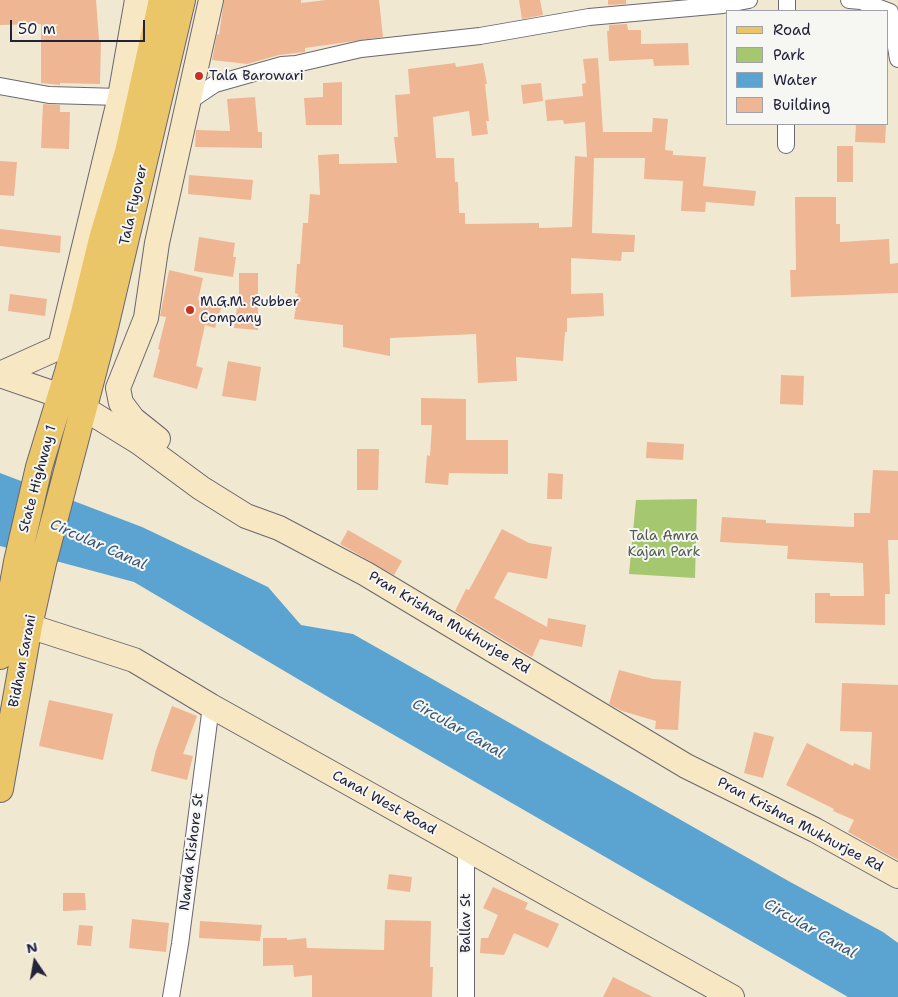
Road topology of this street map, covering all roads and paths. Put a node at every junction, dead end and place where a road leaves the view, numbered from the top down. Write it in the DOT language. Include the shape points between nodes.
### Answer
graph roads {
  1 [pos="137,0"];
  2 [pos="162,0"];
  3 [pos="182,0"];
  4 [pos="211,0"];
  5 [pos="749,0"];
  6 [pos="849,0"];
  7 [pos="886,10"];
  8 [pos="894,13"];
  9 [pos="898,59"];
  10 [pos="0,86"];
  11 [pos="120,97"];
  12 [pos="188,102"];
  13 [pos="786,125"];
  14 [pos="786,145"];
  15 [pos="0,374"];
  16 [pos="74,381"];
  17 [pos="85,409"];
  18 [pos="201,488"];
  19 [pos="17,562"];
  20 [pos="43,563"];
  21 [pos="12,622"];
  22 [pos="0,656"];
  23 [pos="211,706"];
  24 [pos="0,789"];
  25 [pos="466,849"];
  26 [pos="898,876"];
  27 [pos="171,997"];
  28 [pos="466,997"];
  29 [pos="732,997"];
  1 -- 11 [label="main road"];
  2 -- 16 [label="main road, Tala Flyover" via="128,152 83,317"];
  3 -- 16 [label="main road, Tala Flyover"];
  4 -- 12 [label="main road"];
  5 -- 12 [label="street" via="589,17 480,36 361,49 282,65 215,84"];
  6 -- 7 [label="street"];
  8 -- 9 [label="street"];
  10 -- 11 [label="street" via="49,95"];
  11 -- 15 [label="main road" via="60,347"];
  12 -- 18 [label="main road" via="157,243 146,318 118,388 120,403 133,419 187,462"];
  13 -- 14 [label="street"];
  15 -- 16 [label="main road"];
  16 -- 17 [label="main road, Tala Flyover"];
  16 -- 19 [label="main road, State Highway 1" via="39,467"];
  17 -- 18 [label="main road, Pran Krishna Mukhurjee Rd" via="140,443"];
  17 -- 20 [label="main road, State Highway 1"];
  18 -- 26 [label="main road, Pran Krishna Mukhurjee Rd" via="246,516 279,528 366,574 686,766 815,830"];
  19 -- 21 [label="main road, Bidhan Sarani"];
  20 -- 21 [label="main road, Bidhan Sarani"];
  21 -- 22 [label="main road, Bidhan Sarani"];
  21 -- 23 [label="main road, Canal West Road" via="134,660"];
  21 -- 24 [label="main road, Bidhan Sarani"];
  23 -- 25 [label="main road, Canal West Road"];
  23 -- 27 [label="street, Nanda Kishore St"];
  25 -- 28 [label="street, Ballav St"];
  25 -- 29 [label="main road, Canal West Road"];
}
